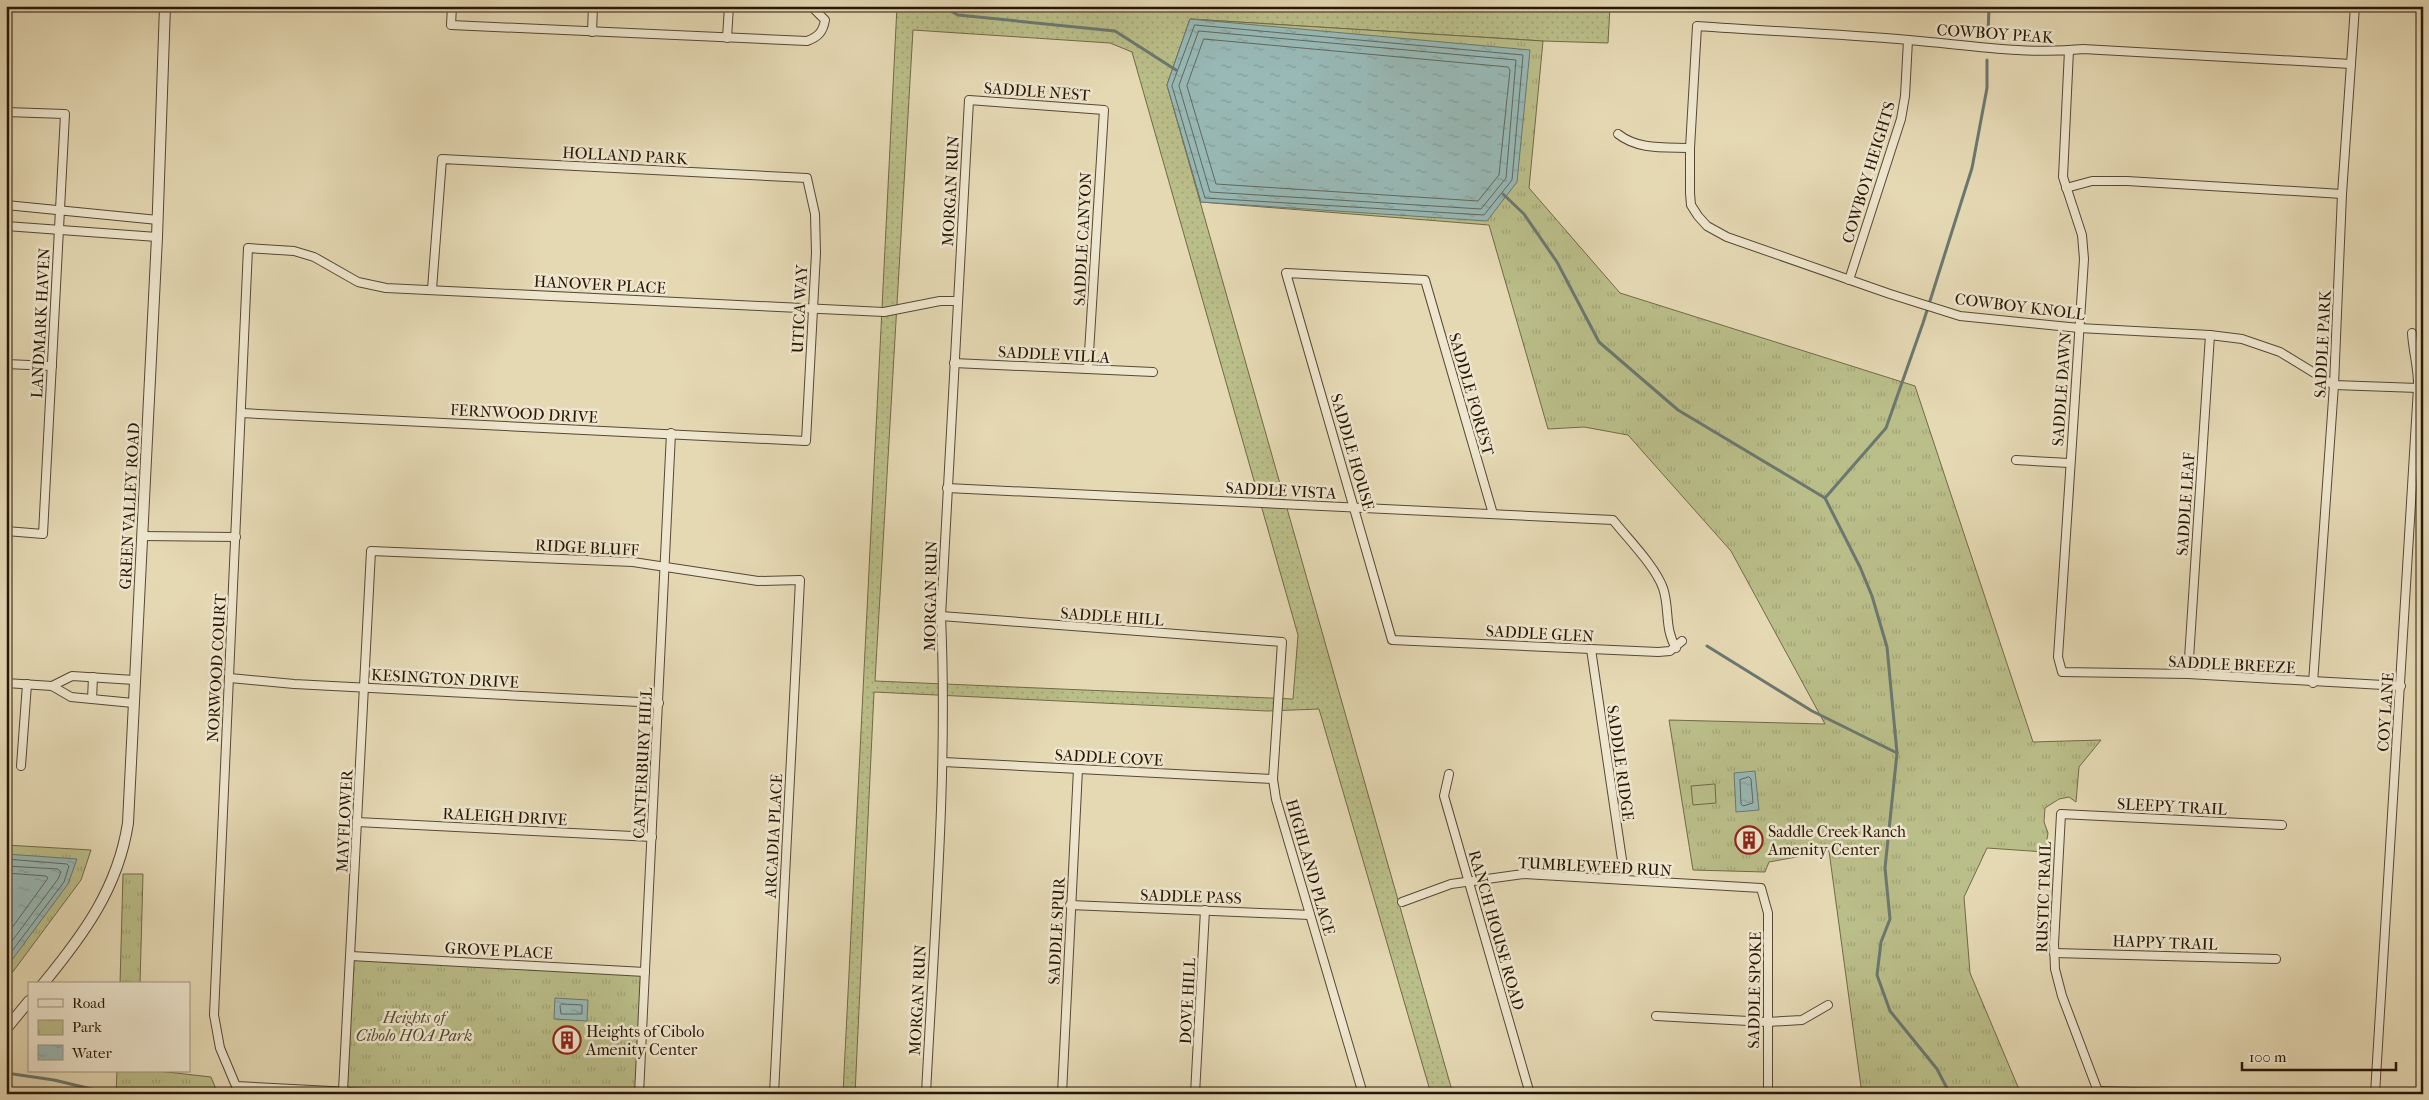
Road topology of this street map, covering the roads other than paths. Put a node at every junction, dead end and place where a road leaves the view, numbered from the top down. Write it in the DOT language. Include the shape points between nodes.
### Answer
graph roads {
  1 [pos="166,6"];
  2 [pos="452,6"];
  3 [pos="593,6"];
  4 [pos="729,6"];
  5 [pos="811,6"];
  6 [pos="2354,6"];
  7 [pos="1697,26"];
  8 [pos="592,32"];
  9 [pos="727,38"];
  10 [pos="1908,40"];
  11 [pos="2069,50"];
  12 [pos="2350,64"];
  13 [pos="969,100"];
  14 [pos="1104,110"];
  15 [pos="6,112"];
  16 [pos="1618,134"];
  17 [pos="1690,148"];
  18 [pos="807,178"];
  19 [pos="2066,188"];
  20 [pos="2342,194"];
  21 [pos="6,205"];
  22 [pos="60,210"];
  23 [pos="158,220"];
  24 [pos="6,226"];
  25 [pos="59,230"];
  26 [pos="157,237"];
  27 [pos="248,248"];
  28 [pos="1425,280"];
  29 [pos="1850,280"];
  30 [pos="432,289"];
  31 [pos="957,301"];
  32 [pos="813,308"];
  33 [pos="2078,328"];
  34 [pos="2412,333"];
  35 [pos="2210,335"];
  36 [pos="954,363"];
  37 [pos="6,364"];
  38 [pos="52,366"];
  39 [pos="1088,370"];
  40 [pos="1153,372"];
  41 [pos="2334,385"];
  42 [pos="2418,388"];
  43 [pos="241,413"];
  44 [pos="671,433"];
  45 [pos="806,441"];
  46 [pos="2016,460"];
  47 [pos="2069,464"];
  48 [pos="947,488"];
  49 [pos="1355,508"];
  50 [pos="1493,514"];
  51 [pos="6,532"];
  52 [pos="142,536"];
  53 [pos="236,536"];
  54 [pos="371,551"];
  55 [pos="666,566"];
  56 [pos="800,580"];
  57 [pos="941,616"];
  58 [pos="1392,640"];
  59 [pos="1682,641"];
  60 [pos="1282,642"];
  61 [pos="1676,648"];
  62 [pos="1591,649"];
  63 [pos="2062,672"];
  64 [pos="2188,674"];
  65 [pos="93,677"];
  66 [pos="230,678"];
  67 [pos="134,680"];
  68 [pos="6,683"];
  69 [pos="2314,683"];
  70 [pos="27,684"];
  71 [pos="52,686"];
  72 [pos="2401,686"];
  73 [pos="364,688"];
  74 [pos="92,699"];
  75 [pos="133,703"];
  76 [pos="659,703"];
  77 [pos="943,762"];
  78 [pos="21,766"];
  79 [pos="1078,769"];
  80 [pos="1449,774"];
  81 [pos="1273,779"];
  82 [pos="2060,814"];
  83 [pos="357,822"];
  84 [pos="2282,825"];
  85 [pos="652,837"];
  86 [pos="1624,880"];
  87 [pos="1468,882"];
  88 [pos="1761,888"];
  89 [pos="1402,902"];
  90 [pos="1070,905"];
  91 [pos="1205,910"];
  92 [pos="1310,915"];
  93 [pos="2054,953"];
  94 [pos="351,956"];
  95 [pos="2276,959"];
  96 [pos="645,972"];
  97 [pos="45,982"];
  98 [pos="28,1002"];
  99 [pos="1828,1005"];
  100 [pos="1656,1016"];
  101 [pos="1767,1022"];
  102 [pos="6,1028"];
  103 [pos="343,1091"];
  104 [pos="2098,1092"];
  105 [pos="389,1094"];
  106 [pos="639,1094"];
  107 [pos="774,1094"];
  108 [pos="926,1094"];
  109 [pos="1062,1094"];
  110 [pos="1195,1094"];
  111 [pos="1362,1094"];
  112 [pos="1530,1094"];
  113 [pos="1768,1094"];
  114 [pos="2208,1094"];
  115 [pos="2375,1094"];
  1 -- 23 [label="street, GREEN VALLEY ROAD"];
  2 -- 8 [label="street" via="451,25"];
  3 -- 8 [label="street"];
  4 -- 9 [label="street"];
  5 -- 9 [label="street" via="825,20 823,30 816,38 807,41"];
  6 -- 12 [label="street, SADDLE PARK"];
  7 -- 10 [label="street, COWBOY PEAK"];
  7 -- 17 [label="street, COWBOY KNOLL"];
  8 -- 9 [label="street"];
  10 -- 11 [label="street, COWBOY PEAK" via="2022,52"];
  10 -- 29 [label="street, COWBOY HEIGHTS" via="1901,119"];
  11 -- 12 [label="street, COWBOY PEAK"];
  11 -- 19 [label="street, SADDLE DAWN" via="2062,166"];
  12 -- 20 [label="street, SADDLE PARK"];
  13 -- 14 [label="street, SADDLE NEST"];
  13 -- 31 [label="street, MORGAN RUN"];
  14 -- 39 [label="street, SADDLE CANYON"];
  15 -- 22 [label="street, LANDMARK HAVEN" via="66,114"];
  16 -- 17 [label="street" via="1628,142 1642,146"];
  17 -- 29 [label="street, COWBOY KNOLL" via="1691,205 1707,226 1727,237"];
  18 -- 30 [label="street, HOLLAND PARK" via="442,159"];
  18 -- 32 [label="street, UTICA WAY" via="816,224"];
  19 -- 20 [label="street" via="2092,181 2127,181"];
  19 -- 33 [label="street, SADDLE DAWN" via="2084,246"];
  20 -- 41 [label="street, SADDLE PARK"];
  21 -- 22 [label="street"];
  22 -- 23 [label="street"];
  22 -- 25 [label="street, LANDMARK HAVEN"];
  23 -- 26 [label="street, GREEN VALLEY ROAD"];
  24 -- 25 [label="street"];
  25 -- 26 [label="street"];
  25 -- 38 [label="street, LANDMARK HAVEN"];
  26 -- 52 [label="street, GREEN VALLEY ROAD"];
  27 -- 30 [label="street, HANOVER PLACE" via="294,251 314,257 358,282 386,288"];
  27 -- 43 [label="street, NORWOOD COURT"];
  28 -- 49 [label="street, SADDLE HOUSE" via="1286,273"];
  28 -- 50 [label="street, SADDLE FOREST"];
  29 -- 33 [label="street, COWBOY KNOLL" via="1960,316"];
  30 -- 32 [label="street, HANOVER PLACE"];
  31 -- 32 [label="street, HANOVER PLACE" via="940,301 890,312"];
  31 -- 36 [label="street, MORGAN RUN"];
  32 -- 45 [label="street, UTICA WAY"];
  33 -- 35 [label="street, COWBOY KNOLL"];
  33 -- 47 [label="street, SADDLE DAWN"];
  34 -- 42 [label="street, COY LANE"];
  35 -- 41 [label="street, COWBOY KNOLL" via="2242,339 2280,352"];
  35 -- 64 [label="street, SADDLE LEAF"];
  36 -- 39 [label="street, SADDLE VILLA"];
  36 -- 48 [label="street, MORGAN RUN"];
  37 -- 38 [label="street"];
  38 -- 51 [label="street, LANDMARK HAVEN" via="43,534"];
  39 -- 40 [label="street, SADDLE VILLA"];
  41 -- 42 [label="street, COWBOY KNOLL"];
  41 -- 69 [label="street, SADDLE PARK"];
  42 -- 72 [label="street, COY LANE"];
  43 -- 44 [label="street, FERNWOOD DRIVE"];
  43 -- 53 [label="street, NORWOOD COURT"];
  44 -- 45 [label="street, FERNWOOD DRIVE"];
  44 -- 55 [label="street, CANTERBURY HILL"];
  46 -- 47 [label="street"];
  47 -- 63 [label="street, SADDLE DAWN" via="2058,657"];
  48 -- 49 [label="street, SADDLE VISTA"];
  48 -- 57 [label="street, MORGAN RUN"];
  49 -- 50 [label="street, SADDLE VISTA"];
  49 -- 58 [label="street, SADDLE HOUSE"];
  50 -- 61 [label="street, SADDLE VISTA" via="1613,520 1662,585 1668,628"];
  52 -- 53 [label="street"];
  52 -- 67 [label="street, GREEN VALLEY ROAD"];
  53 -- 66 [label="street, NORWOOD COURT"];
  54 -- 55 [label="street, RIDGE BLUFF"];
  54 -- 73 [label="street, MAYFLOWER"];
  55 -- 56 [label="street, RIDGE BLUFF" via="758,581"];
  55 -- 76 [label="street, CANTERBURY HILL"];
  56 -- 107 [label="street, ARCADIA PLACE"];
  57 -- 60 [label="street, SADDLE HILL"];
  57 -- 77 [label="street, MORGAN RUN"];
  58 -- 62 [label="street, SADDLE GLEN"];
  59 -- 61 [label="street"];
  60 -- 81 [label="street, HIGHLAND PLACE"];
  61 -- 62 [label="street, SADDLE GLEN" via="1658,652"];
  62 -- 86 [label="street, SADDLE RIDGE"];
  63 -- 64 [label="street, SADDLE BREEZE"];
  64 -- 69 [label="street, SADDLE BREEZE"];
  65 -- 67 [label="street"];
  65 -- 71 [label="street" via="72,676"];
  65 -- 74 [label="street"];
  66 -- 73 [label="street, KESINGTON DRIVE"];
  66 -- 103 [label="street, NORWOOD COURT" via="214,1016 220,1048 236,1086"];
  67 -- 75 [label="street, GREEN VALLEY ROAD"];
  68 -- 70 [label="street"];
  69 -- 72 [label="street, SADDLE BREEZE"];
  70 -- 71 [label="street"];
  70 -- 78 [label="street"];
  71 -- 74 [label="street" via="71,697"];
  72 -- 115 [label="street, COY LANE"];
  73 -- 76 [label="street, KESINGTON DRIVE"];
  73 -- 83 [label="street, MAYFLOWER"];
  74 -- 75 [label="street"];
  75 -- 97 [label="street, GREEN VALLEY ROAD" via="128,823 123,851 92,920"];
  76 -- 85 [label="street, CANTERBURY HILL"];
  77 -- 79 [label="street, SADDLE COVE"];
  77 -- 108 [label="street, MORGAN RUN"];
  79 -- 81 [label="street, SADDLE COVE"];
  79 -- 90 [label="street, SADDLE SPUR"];
  80 -- 87 [label="street, RANCH HOUSE ROAD" via="1444,796"];
  81 -- 92 [label="street, HIGHLAND PLACE"];
  82 -- 84 [label="street, SLEEPY TRAIL"];
  82 -- 93 [label="street, RUSTIC TRAIL"];
  83 -- 85 [label="street, RALEIGH DRIVE"];
  83 -- 94 [label="street, MAYFLOWER"];
  85 -- 96 [label="street, CANTERBURY HILL"];
  86 -- 87 [label="street, TUMBLEWEED RUN" via="1523,874"];
  86 -- 88 [label="street, TUMBLEWEED RUN"];
  87 -- 89 [label="street, TUMBLEWEED RUN" via="1452,884"];
  87 -- 112 [label="street, RANCH HOUSE ROAD"];
  88 -- 101 [label="street, SADDLE SPOKE" via="1768,913"];
  90 -- 91 [label="street, SADDLE PASS"];
  90 -- 109 [label="street, SADDLE SPUR"];
  91 -- 92 [label="street, SADDLE PASS"];
  91 -- 110 [label="street, DOVE HILL"];
  92 -- 111 [label="street, HIGHLAND PLACE"];
  93 -- 95 [label="street, HAPPY TRAIL"];
  93 -- 104 [label="street, RUSTIC TRAIL" via="2062,996"];
  94 -- 96 [label="street, GROVE PLACE"];
  94 -- 103 [label="street, MAYFLOWER"];
  96 -- 106 [label="street, CANTERBURY HILL"];
  98 -- 102 [label="street"];
  99 -- 101 [label="street" via="1802,1020"];
  100 -- 101 [label="street"];
  101 -- 113 [label="street, SADDLE SPOKE"];
  103 -- 105 [label="street"];
  104 -- 114 [label="street"];
}
